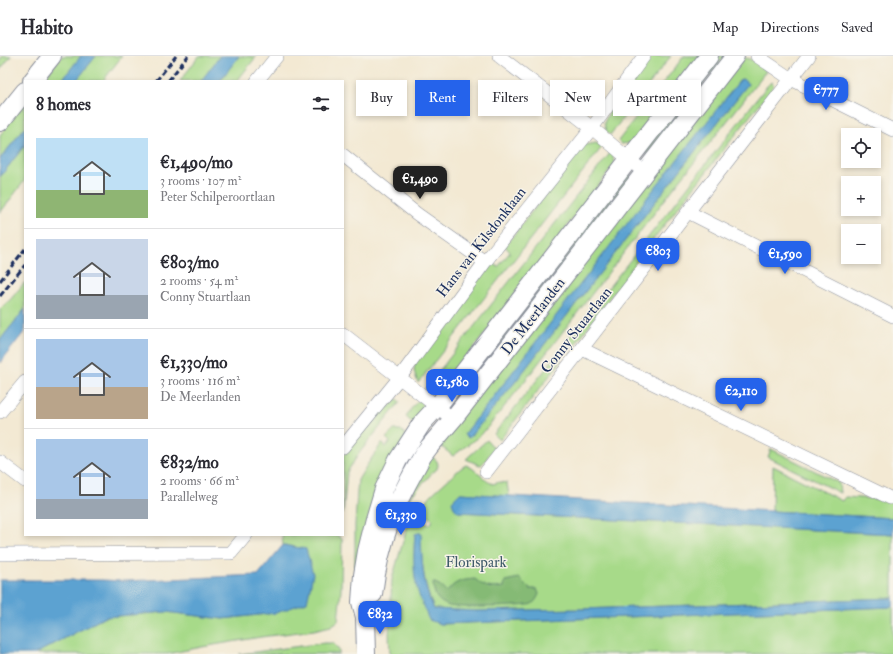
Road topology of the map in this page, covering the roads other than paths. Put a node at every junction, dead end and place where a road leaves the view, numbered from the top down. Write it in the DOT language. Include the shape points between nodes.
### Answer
graph roads {
  1 [pos="52,56"];
  2 [pos="277,56"];
  3 [pos="499,56"];
  4 [pos="644,56"];
  5 [pos="709,56"];
  6 [pos="735,56"];
  7 [pos="757,56"];
  8 [pos="809,56"];
  9 [pos="791,79"];
  10 [pos="33,80"];
  11 [pos="258,80"];
  12 [pos="24,91"];
  13 [pos="0,122"];
  14 [pos="592,128"];
  15 [pos="893,130"];
  16 [pos="344,156"];
  17 [pos="629,159"];
  18 [pos="644,172"];
  19 [pos="688,212"];
  20 [pos="485,262"];
  21 [pos="893,316"];
  22 [pos="344,335"];
  23 [pos="582,349"];
  24 [pos="400,377"];
  25 [pos="24,383"];
  26 [pos="437,407"];
  27 [pos="0,412"];
  28 [pos="453,419"];
  29 [pos="344,446"];
  30 [pos="0,462"];
  31 [pos="486,472"];
  32 [pos="24,480"];
  33 [pos="890,498"];
  34 [pos="245,536"];
  35 [pos="0,554"];
  36 [pos="365,617"];
  37 [pos="366,654"];
  1 -- 10 [label="main road"];
  2 -- 11 [label="street"];
  3 -- 14 [label="street"];
  4 -- 14 [label="street, Hans van Kilsdonklaan"];
  5 -- 17 [label="main road, De Meerlanden"];
  6 -- 18 [label="main road, De Meerlanden"];
  7 -- 9 [label="street"];
  8 -- 9 [label="street, Conny Stuartlaan"];
  9 -- 15 [label="street"];
  9 -- 19 [label="street, Conny Stuartlaan"];
  12 -- 13 [label="main road"];
  14 -- 17 [label="street"];
  14 -- 20 [label="street, Hans van Kilsdonklaan"];
  16 -- 20 [label="street" via="417,214"];
  17 -- 18 [label="street"];
  17 -- 26 [label="main road, De Meerlanden"];
  18 -- 28 [label="main road, De Meerlanden"];
  19 -- 21 [label="street"];
  19 -- 23 [label="street, Conny Stuartlaan"];
  20 -- 24 [label="street, Hans van Kilsdonklaan"];
  22 -- 24 [label="street"];
  23 -- 31 [label="street, Conny Stuartlaan"];
  23 -- 33 [label="street"];
  24 -- 26 [label="street"];
  24 -- 29 [label="street, Hans van Kilsdonklaan"];
  25 -- 27 [label="street"];
  26 -- 28 [label="street"];
  26 -- 36 [label="main road, De Meerlanden" via="422,423 398,460 384,489 363,575 361,602"];
  28 -- 36 [label="main road, De Meerlanden" via="423,455 393,515 381,548 372,601"];
  30 -- 32 [label="street"];
  34 -- 35 [label="street" via="231,553"];
  36 -- 37 [label="main road"];
}
